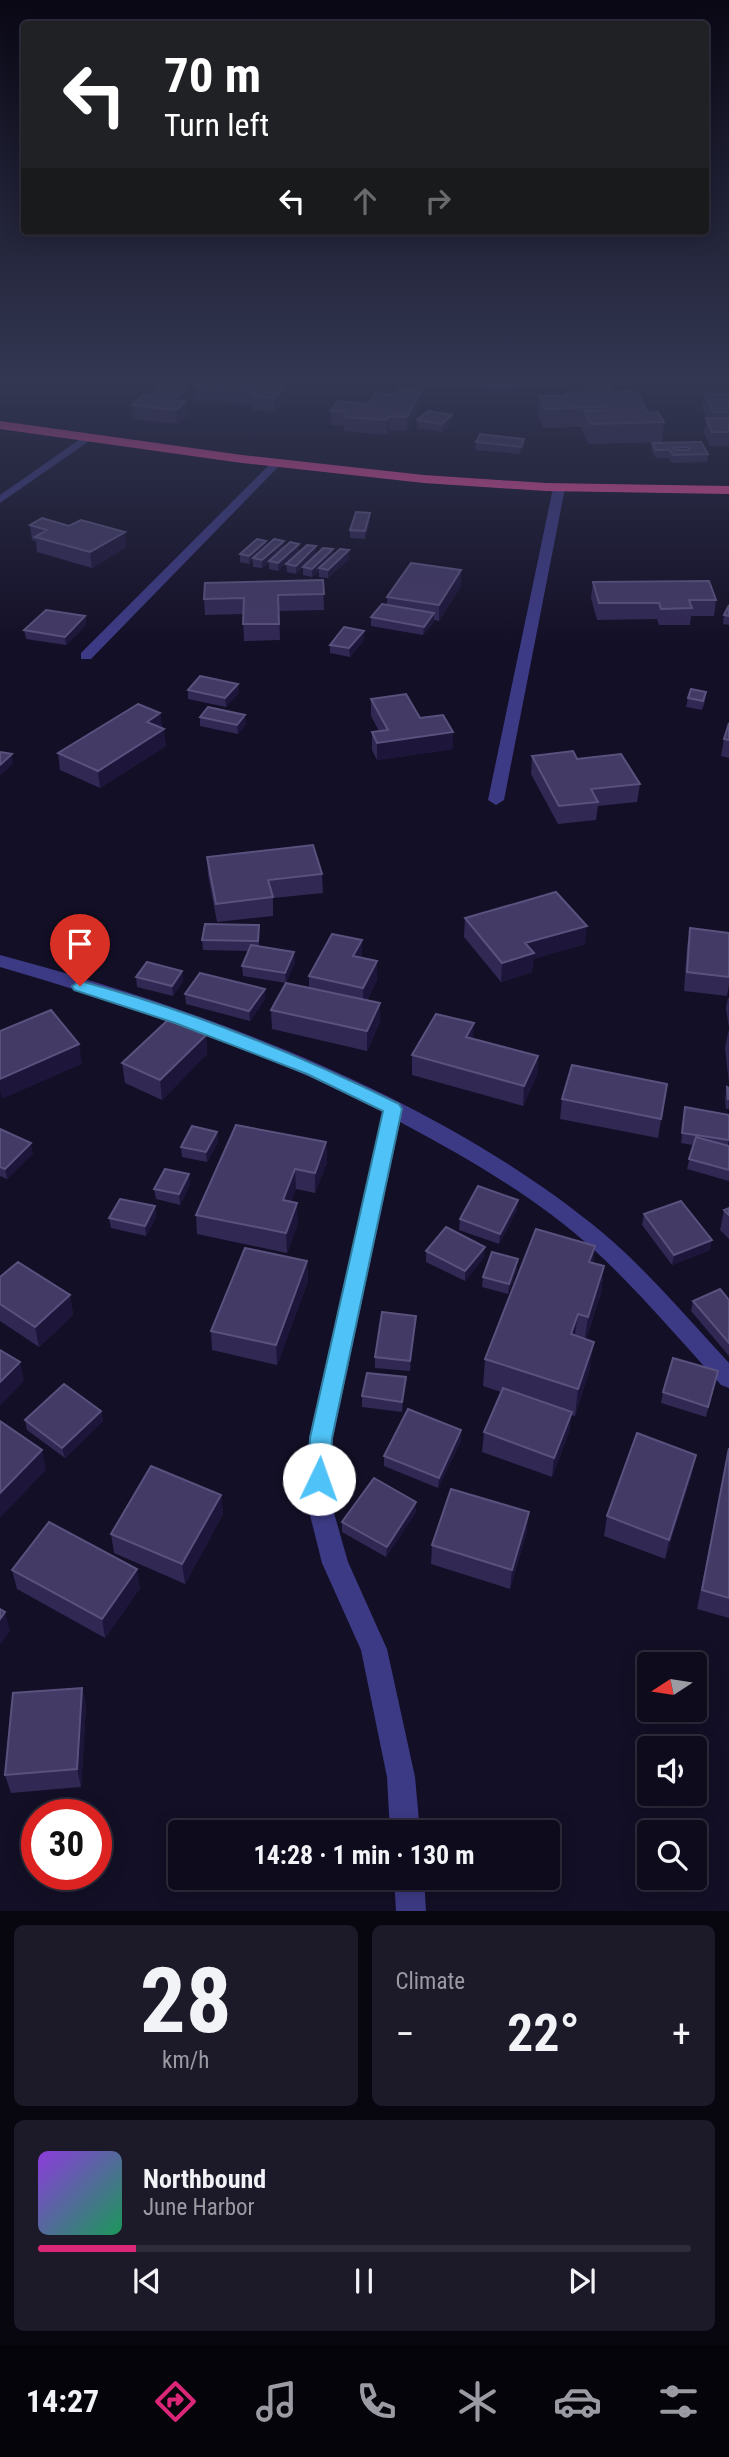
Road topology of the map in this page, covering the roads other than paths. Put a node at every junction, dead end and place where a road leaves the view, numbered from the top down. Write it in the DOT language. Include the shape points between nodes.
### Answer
graph roads {
  1 [pos="47,467"];
  2 [pos="273,467"];
  3 [pos="308,467"];
  4 [pos="559,488"];
  5 [pos="729,490"];
  6 [pos="0,500"];
  7 [pos="86,656"];
  8 [pos="496,800"];
  9 [pos="0,961"];
  10 [pos="393,1109"];
  11 [pos="729,1378"];
  12 [pos="404,1820"];
  13 [pos="409,1890"];
  14 [pos="411,1911"];
  1 -- 6 [label="street"];
  2 -- 7 [label="street"];
  3 -- 4 [label="highway"];
  4 -- 5 [label="highway"];
  4 -- 8 [label="street"];
  9 -- 10 [label="street" via="181,1019 313,1069"];
  10 -- 11 [label="street" via="525,1185 596,1238"];
  10 -- 12 [label="street" via="321,1438 318,1499 335,1563 374,1649 401,1777"];
  13 -- 14 [label="street"];
}
